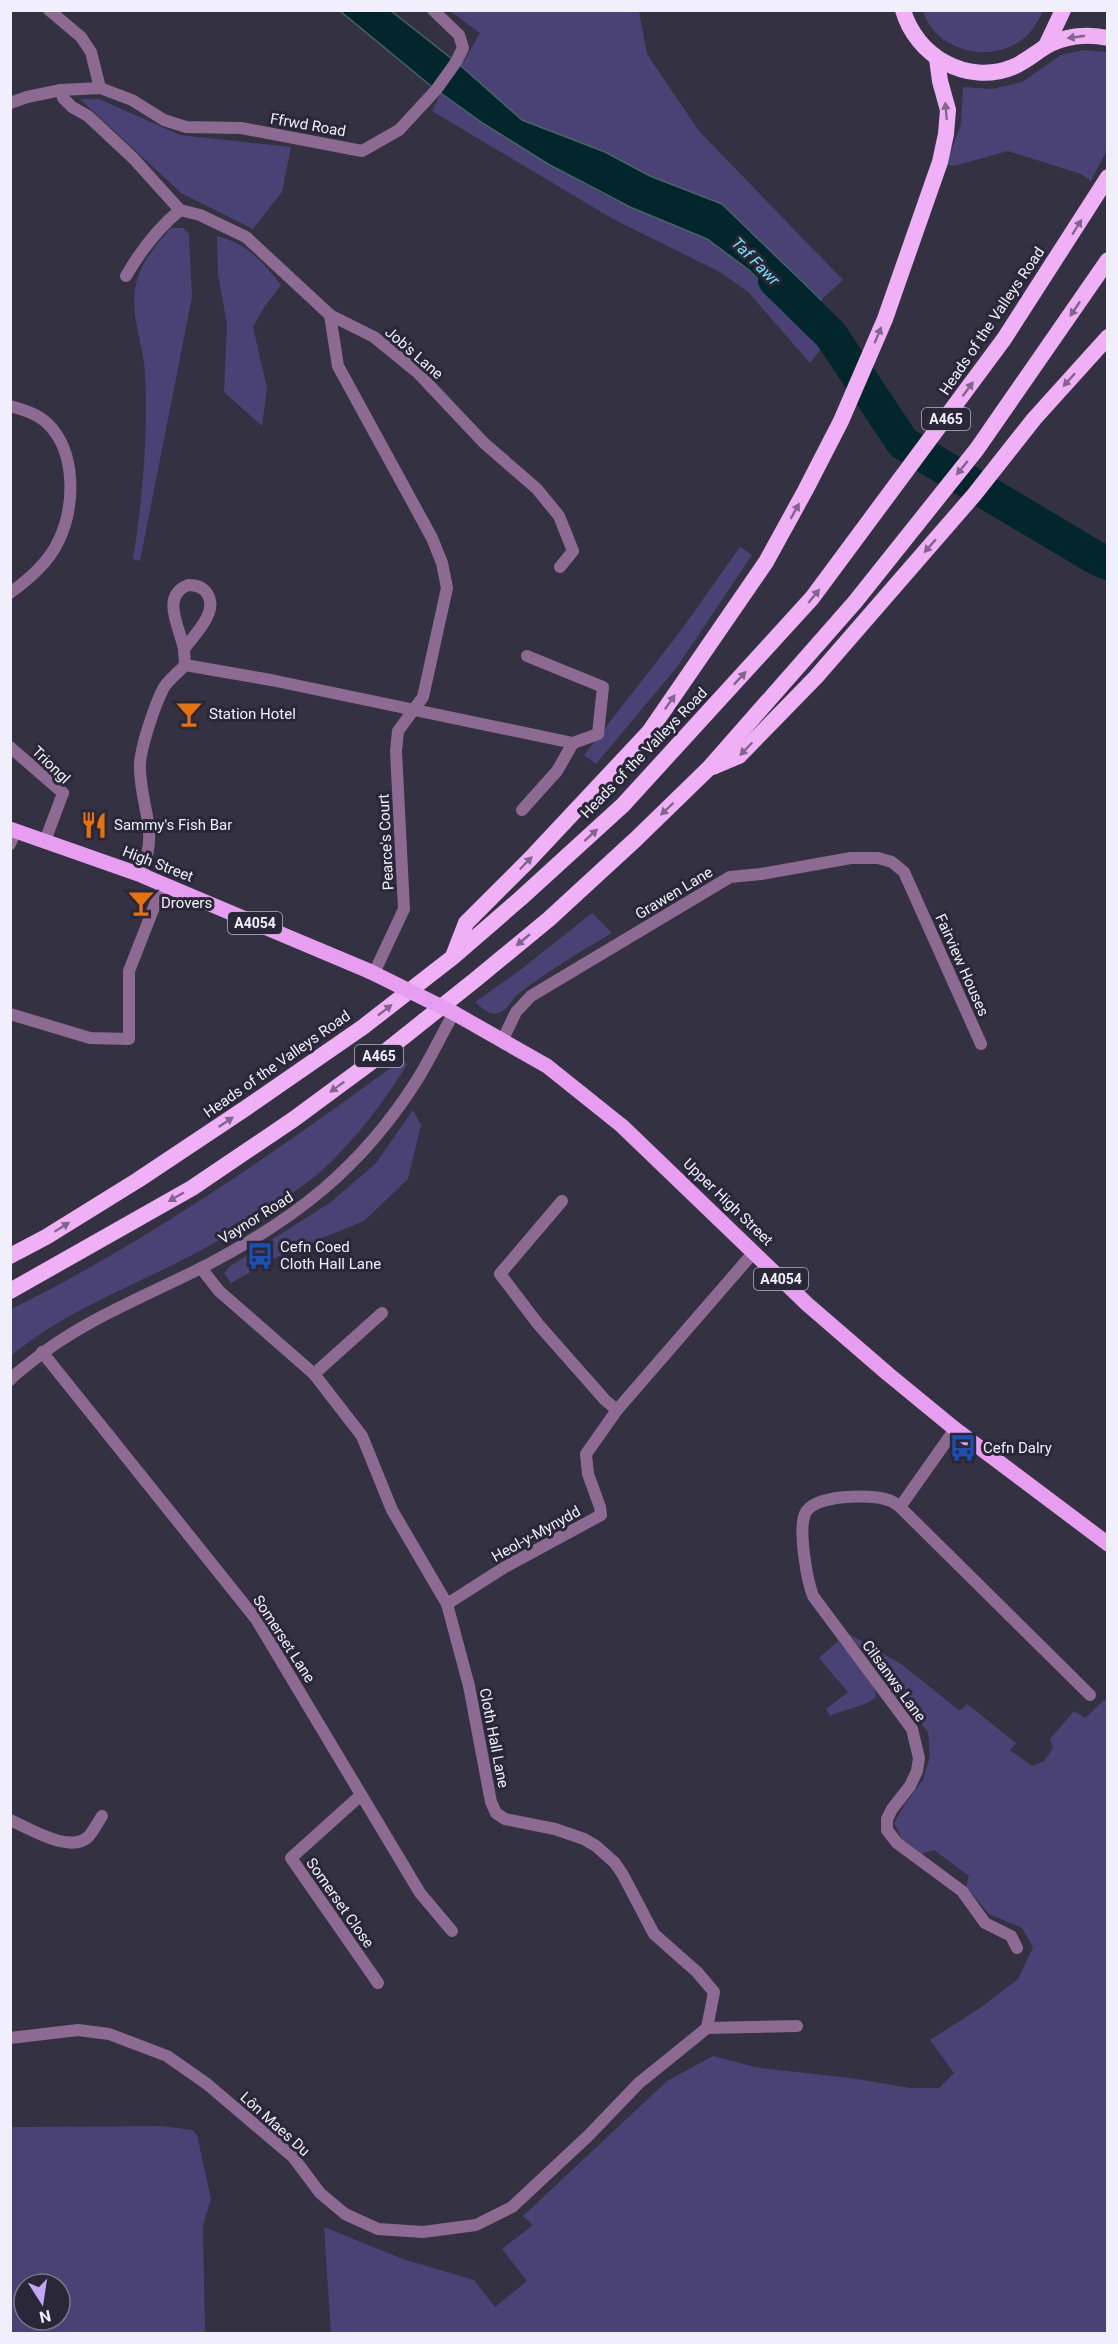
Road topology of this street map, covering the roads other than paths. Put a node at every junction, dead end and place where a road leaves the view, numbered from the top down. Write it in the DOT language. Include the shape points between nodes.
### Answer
graph roads {
  1 [pos="50,10"];
  2 [pos="433,10"];
  3 [pos="903,10"];
  4 [pos="1063,10"];
  5 [pos="1107,38"];
  6 [pos="1046,46"];
  7 [pos="937,59"];
  8 [pos="100,88"];
  9 [pos="61,90"];
  10 [pos="10,103"];
  11 [pos="1104,182"];
  12 [pos="180,210"];
  13 [pos="1107,260"];
  14 [pos="126,276"];
  15 [pos="330,315"];
  16 [pos="1107,336"];
  17 [pos="10,406"];
  18 [pos="560,567"];
  19 [pos="10,593"];
  20 [pos="184,649"];
  21 [pos="527,656"];
  22 [pos="185,665"];
  23 [pos="415,710"];
  24 [pos="573,743"];
  25 [pos="10,747"];
  26 [pos="709,768"];
  27 [pos="522,810"];
  28 [pos="12,835"];
  29 [pos="45,841"];
  30 [pos="141,875"];
  31 [pos="163,884"];
  32 [pos="916,898"];
  33 [pos="453,957"];
  34 [pos="374,969"];
  35 [pos="10,1014"];
  36 [pos="454,1015"];
  37 [pos="503,1040"];
  38 [pos="981,1044"];
  39 [pos="562,1201"];
  40 [pos="754,1252"];
  41 [pos="10,1256"];
  42 [pos="201,1268"];
  43 [pos="10,1291"];
  44 [pos="381,1313"];
  45 [pos="42,1353"];
  46 [pos="314,1374"];
  47 [pos="10,1380"];
  48 [pos="617,1410"];
  49 [pos="955,1429"];
  50 [pos="900,1507"];
  51 [pos="1107,1544"];
  52 [pos="447,1604"];
  53 [pos="1090,1695"];
  54 [pos="361,1795"];
  55 [pos="102,1816"];
  56 [pos="10,1820"];
  57 [pos="452,1931"];
  58 [pos="1017,1948"];
  59 [pos="378,1983"];
  60 [pos="797,2026"];
  61 [pos="707,2028"];
  62 [pos="10,2038"];
  1 -- 8 [label="street" via="81,37 91,52"];
  2 -- 8 [label="street, Ffrwd Road" via="459,35 463,48 456,62 399,130 362,151 241,128 186,127"];
  3 -- 7 [label="highway" via="907,25 920,44"];
  4 -- 6 [label="highway"];
  5 -- 6 [label="highway, one-way" via="1072,36"];
  6 -- 7 [label="highway" via="1012,68 986,73 961,70"];
  33 -- 7 [label="highway, one-way" via="466,923 649,732 766,562 842,421 885,319 940,162 948,110"];
  8 -- 9 [label="street, Ffrwd Road"];
  9 -- 10 [label="street, Ffrwd Road"];
  9 -- 12 [label="street" via="63,98 134,158"];
  33 -- 11 [label="highway, Heads of the Valleys Road / A465, one-way" via="623,805 812,598 1011,329"];
  12 -- 14 [label="street" via="144,245"];
  12 -- 15 [label="street, Job's Lane" via="246,237"];
  13 -- 26 [label="highway, A465, one-way" via="977,449 802,664"];
  15 -- 18 [label="street, Job's Lane" via="374,337 417,372 484,443 537,489 559,516 573,551"];
  15 -- 23 [label="street, Pearce's Court" via="338,366 442,563 447,588 423,697"];
  16 -- 26 [label="highway, one-way" via="816,677 739,756"];
  17 -- 19 [label="street" via="46,422 58,436 67,457 70,496 58,544 45,562"];
  20 -- 20 [label="street" via="172,603 177,591 194,585 206,591 211,609"];
  20 -- 22 [label="street"];
  21 -- 24 [label="street" via="603,687 598,734"];
  22 -- 23 [label="street"];
  22 -- 30 [label="street" via="164,688 143,747 140,770 151,833 149,855"];
  23 -- 24 [label="street"];
  23 -- 34 [label="street, Pearce's Court" via="398,731 396,752 404,909"];
  24 -- 27 [label="street" via="557,771"];
  25 -- 29 [label="street, Triongl" via="63,793"];
  26 -- 43 [label="highway, A465, one-way" via="549,919 387,1051 192,1188"];
  28 -- 29 [label="main road, High Street / A4054"];
  29 -- 30 [label="main road, High Street / A4054"];
  30 -- 31 [label="main road, High Street / A4054"];
  31 -- 34 [label="main road, High Street / A4054"];
  31 -- 35 [label="street" via="129,970 129,1040 90,1038"];
  32 -- 37 [label="street, Grawen Lane" via="901,868 878,858 851,858 730,877 531,996 516,1012"];
  32 -- 38 [label="street, Fairview Houses"];
  41 -- 33 [label="highway, Heads of the Valleys Road / A465, one-way" via="138,1180 246,1108 363,1027"];
  34 -- 36 [label="main road, High Street / A4054, bridge"];
  36 -- 37 [label="main road, Upper High Street / A4054"];
  36 -- 42 [label="street, Vaynor Road" via="418,1079 378,1136 329,1186 256,1238"];
  37 -- 40 [label="main road, Upper High Street / A4054" via="547,1066 622,1126"];
  39 -- 48 [label="street" via="500,1274 538,1324"];
  40 -- 48 [label="street, Heol-y-Mynydd"];
  40 -- 49 [label="main road, Upper High Street / A4054" via="816,1311"];
  42 -- 45 [label="street, Vaynor Road" via="86,1325"];
  42 -- 46 [label="street, Cloth Hall Lane" via="219,1291"];
  44 -- 46 [label="street"];
  45 -- 47 [label="street, Vaynor Road"];
  45 -- 54 [label="street, Somerset Lane" via="256,1619"];
  46 -- 52 [label="street, Cloth Hall Lane" via="362,1436 392,1510"];
  48 -- 52 [label="street, Heol-y-Mynydd" via="586,1454 601,1515 505,1567"];
  49 -- 50 [label="street"];
  49 -- 51 [label="main road, Upper High Street / A4054"];
  50 -- 53 [label="street, Cilsanws Lane"];
  50 -- 58 [label="street, Cilsanws Lane" via="874,1497 834,1498 810,1507 803,1523 809,1585 813,1596 912,1729 919,1758 917,1771 892,1809 888,1830 897,1843 962,1891 985,1923 1011,1936"];
  52 -- 61 [label="street, Cloth Hall Lane" via="496,1813 505,1819 584,1839 615,1863 654,1934 714,1992"];
  54 -- 57 [label="street, Somerset Lane" via="420,1893"];
  54 -- 59 [label="street, Somerset Close" via="291,1858"];
  55 -- 56 [label="street" via="88,1838 69,1844"];
  60 -- 61 [label="street"];
  61 -- 62 [label="street, Lôn Maes Du" via="639,2083 512,2207 476,2225 423,2232 378,2229 345,2214 320,2193 293,2157 207,2084 167,2056 109,2034 78,2030"];
}
